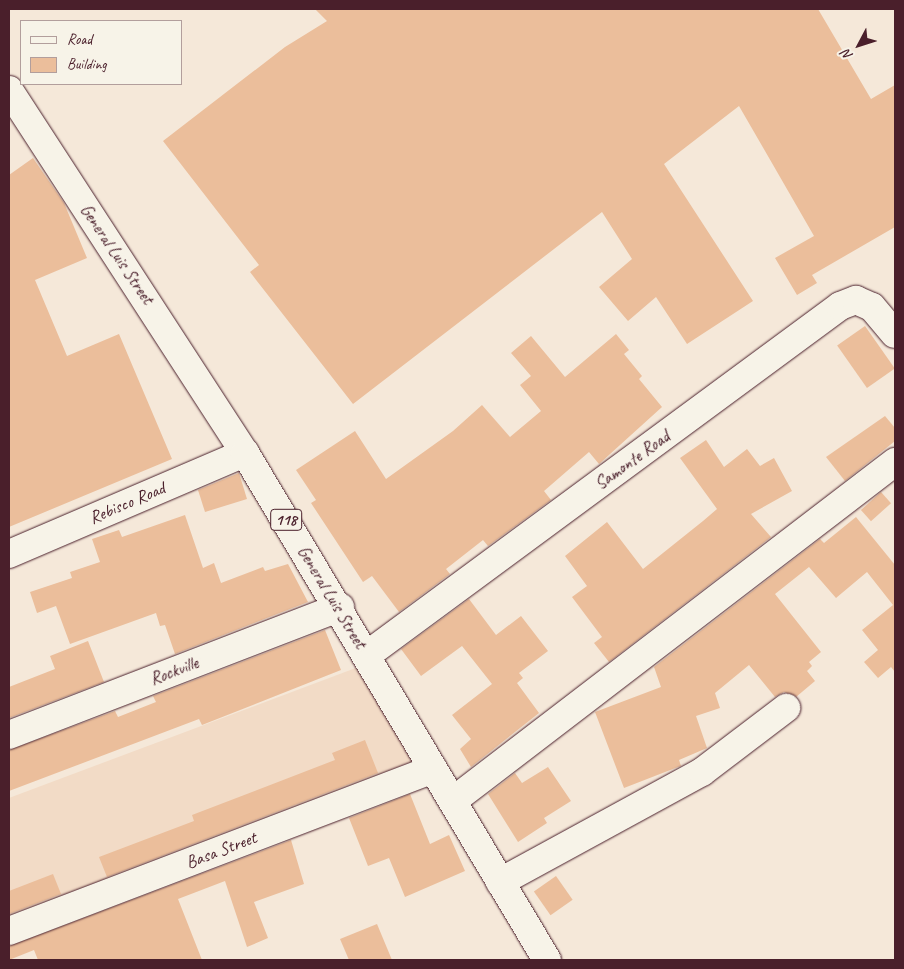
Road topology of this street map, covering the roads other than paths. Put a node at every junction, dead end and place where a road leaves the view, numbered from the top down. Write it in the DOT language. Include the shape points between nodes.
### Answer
graph roads {
  1 [pos="12,102"];
  2 [pos="895,334"];
  3 [pos="245,453"];
  4 [pos="895,462"];
  5 [pos="9,554"];
  6 [pos="340,607"];
  7 [pos="367,655"];
  8 [pos="786,708"];
  9 [pos="9,735"];
  10 [pos="434,769"];
  11 [pos="454,800"];
  12 [pos="500,882"];
  13 [pos="9,930"];
  14 [pos="547,960"];
  1 -- 3 [label="street, General Luis Street / 118"];
  2 -- 7 [label="street, Samonte Road" via="872,306 856,300 840,306"];
  3 -- 5 [label="street, Rebisco Road"];
  3 -- 6 [label="street, General Luis Street / 118"];
  4 -- 11 [label="street" via="776,550"];
  6 -- 7 [label="street, General Luis Street / 118"];
  6 -- 9 [label="street, Rockville"];
  7 -- 10 [label="street, General Luis Street / 118"];
  8 -- 12 [label="street" via="702,772"];
  10 -- 11 [label="street, General Luis Street / 118"];
  10 -- 13 [label="street, Basa Street"];
  11 -- 12 [label="street, General Luis Street / 118"];
  12 -- 14 [label="street, General Luis Street / 118"];
}
